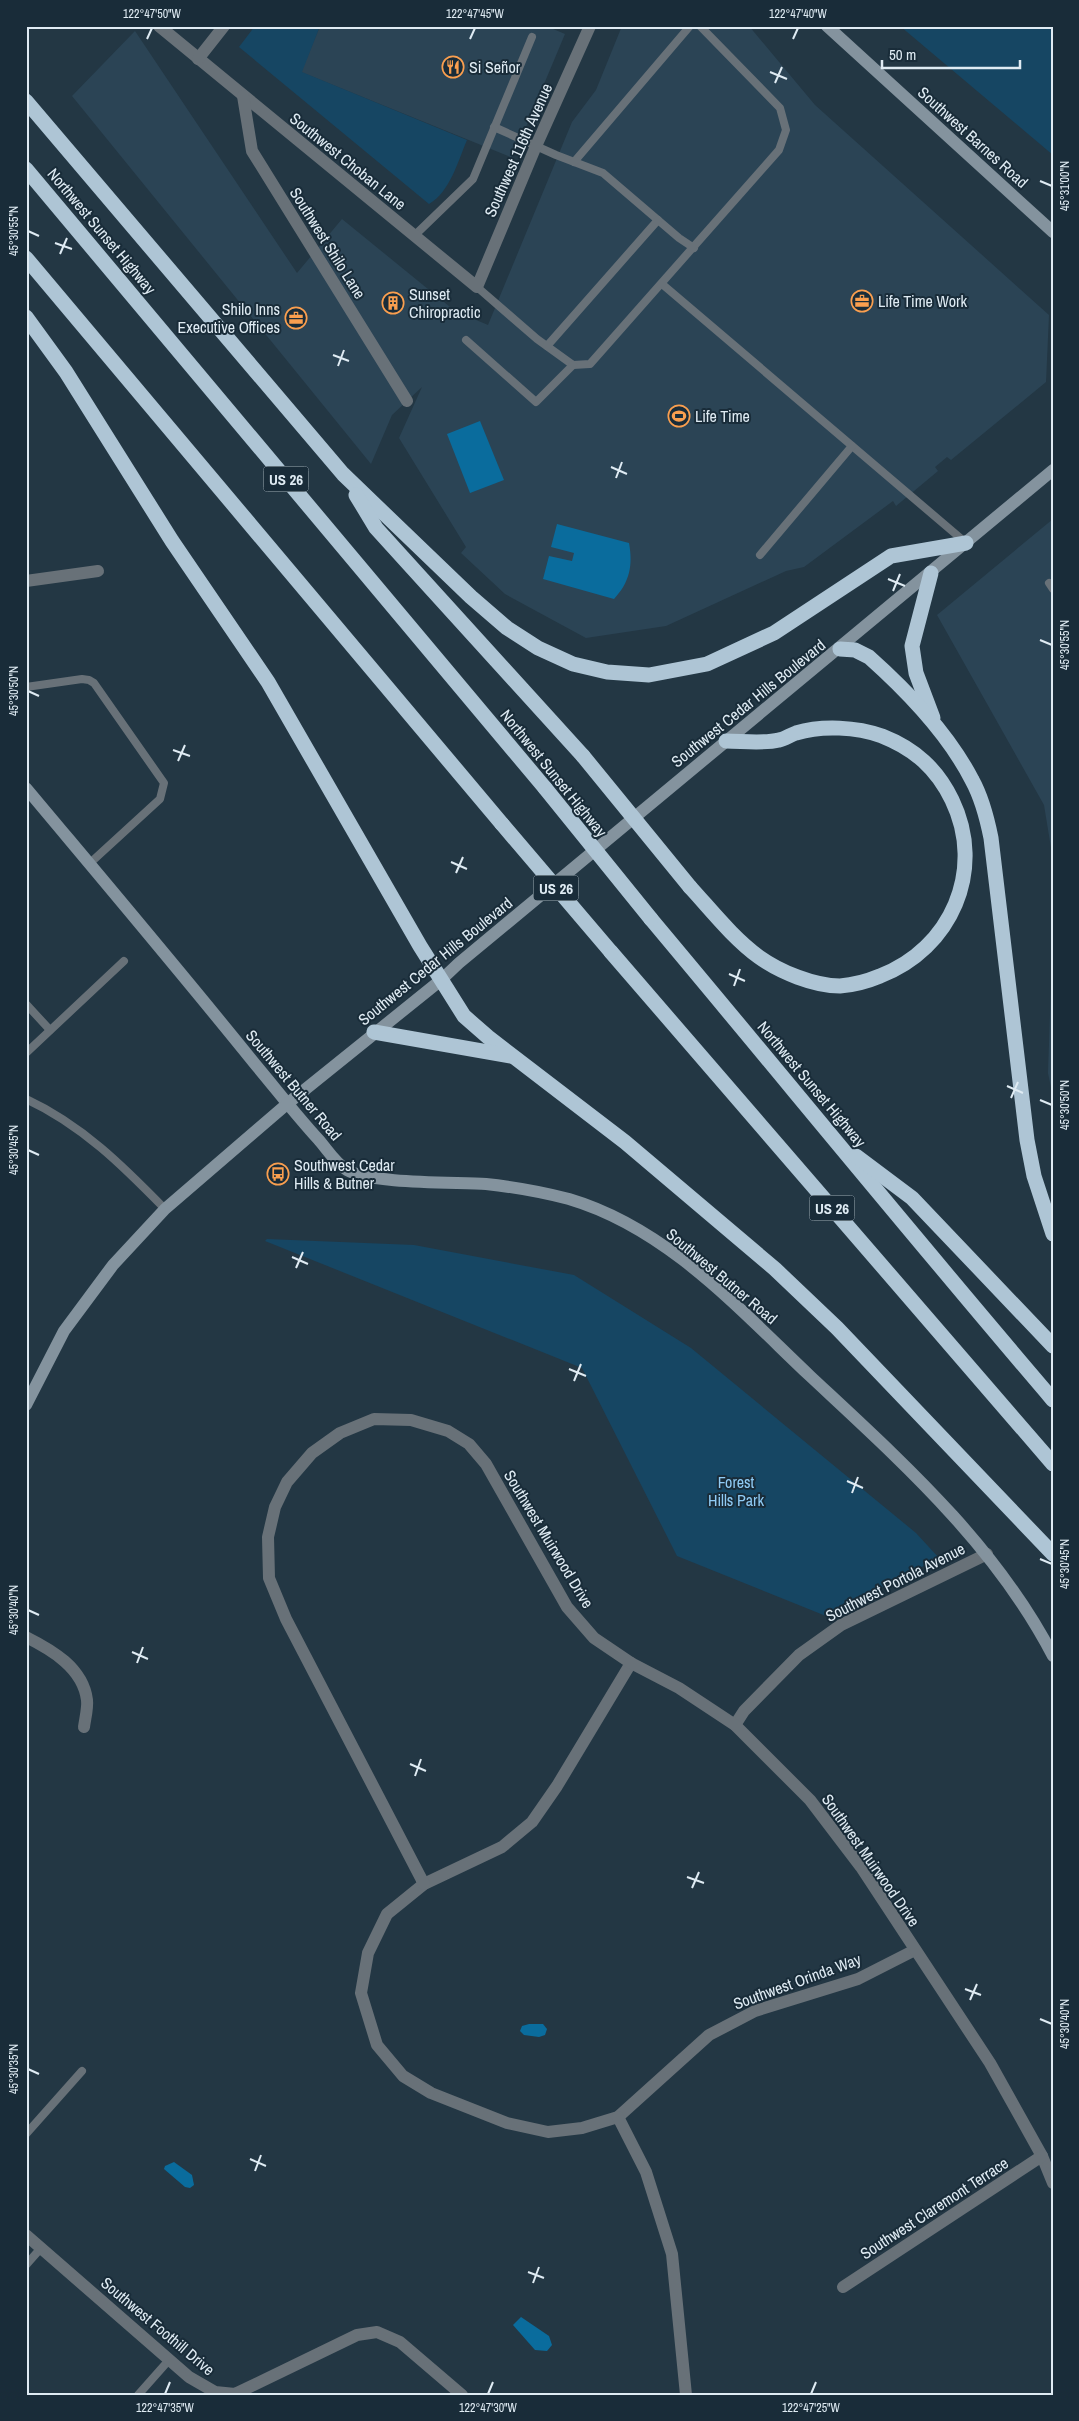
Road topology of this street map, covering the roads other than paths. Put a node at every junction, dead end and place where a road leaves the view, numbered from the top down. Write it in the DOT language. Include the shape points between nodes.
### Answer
graph roads {
  1 [pos="159,26"];
  2 [pos="224,26"];
  3 [pos="590,26"];
  4 [pos="690,26"];
  5 [pos="700,26"];
  6 [pos="827,26"];
  7 [pos="532,37"];
  8 [pos="198,59"];
  9 [pos="243,96"];
  10 [pos="26,100"];
  11 [pos="494,127"];
  12 [pos="536,146"];
  13 [pos="574,162"];
  14 [pos="26,169"];
  15 [pos="658,220"];
  16 [pos="1053,232"];
  17 [pos="414,236"];
  18 [pos="694,248"];
  19 [pos="26,258"];
  20 [pos="662,284"];
  21 [pos="477,287"];
  22 [pos="26,317"];
  23 [pos="466,340"];
  24 [pos="547,346"];
  25 [pos="573,365"];
  26 [pos="407,401"];
  27 [pos="852,446"];
  28 [pos="1053,470"];
  29 [pos="343,474"];
  30 [pos="966,543"];
  31 [pos="760,556"];
  32 [pos="98,571"];
  33 [pos="931,573"];
  34 [pos="26,581"];
  35 [pos="840,649"];
  36 [pos="26,687"];
  37 [pos="937,726"];
  38 [pos="726,740"];
  39 [pos="26,788"];
  40 [pos="89,864"];
  41 [pos="124,961"];
  42 [pos="441,980"];
  43 [pos="26,1004"];
  44 [pos="50,1030"];
  45 [pos="374,1032"];
  46 [pos="26,1053"];
  47 [pos="515,1057"];
  48 [pos="26,1099"];
  49 [pos="287,1104"];
  50 [pos="841,1145"];
  51 [pos="165,1210"];
  52 [pos="1053,1234"];
  53 [pos="1053,1346"];
  54 [pos="1053,1400"];
  55 [pos="26,1405"];
  56 [pos="1053,1464"];
  57 [pos="987,1554"];
  58 [pos="1053,1554"];
  59 [pos="26,1637"];
  60 [pos="1053,1656"];
  61 [pos="631,1663"];
  62 [pos="735,1725"];
  63 [pos="84,1727"];
  64 [pos="424,1884"];
  65 [pos="915,1950"];
  66 [pos="82,2071"];
  67 [pos="618,2117"];
  68 [pos="26,2134"];
  69 [pos="1042,2156"];
  70 [pos="1053,2183"];
  71 [pos="26,2235"];
  72 [pos="41,2248"];
  73 [pos="26,2265"];
  74 [pos="843,2287"];
  75 [pos="169,2360"];
  76 [pos="138,2395"];
  77 [pos="462,2395"];
  78 [pos="686,2395"];
  1 -- 8 [label="street, Southwest Choban Lane"];
  2 -- 8 [label="street"];
  3 -- 12 [label="street, Southwest 116th Avenue"];
  4 -- 13 [label="lane"];
  5 -- 18 [label="lane" via="780,108 786,130 779,150"];
  6 -- 16 [label="main road, Southwest Barnes Road"];
  7 -- 11 [label="lane"];
  8 -- 9 [label="street, Southwest Choban Lane"];
  9 -- 17 [label="street, Southwest Choban Lane"];
  9 -- 26 [label="street, Southwest Shilo Lane" via="252,151"];
  10 -- 29 [label="highway"];
  11 -- 12 [label="lane"];
  11 -- 17 [label="lane" via="473,179"];
  12 -- 13 [label="lane"];
  12 -- 21 [label="street, Southwest 116th Avenue"];
  13 -- 15 [label="lane" via="603,173"];
  14 -- 50 [label="highway, Northwest Sunset Highway / US 26, bridge"];
  15 -- 18 [label="lane"];
  15 -- 24 [label="lane"];
  17 -- 21 [label="street, Southwest Choban Lane"];
  18 -- 20 [label="lane"];
  19 -- 56 [label="highway, US 26, bridge" via="611,952"];
  20 -- 25 [label="lane" via="590,364"];
  20 -- 27 [label="lane"];
  21 -- 24 [label="lane"];
  22 -- 42 [label="highway" via="66,372 172,541 268,682"];
  23 -- 25 [label="lane" via="536,402"];
  24 -- 25 [label="lane"];
  27 -- 30 [label="lane"];
  27 -- 31 [label="lane"];
  28 -- 30 [label="main road, Southwest Cedar Hills Boulevard"];
  29 -- 30 [label="highway" via="471,598 508,628 538,648 573,664 607,672 649,675 707,664 774,634 891,556"];
  29 -- 38 [label="highway, bridge" via="376,528 583,756 690,887 735,936 760,957 812,981 840,986 869,981 897,970 925,949 946,924 963,884 965,863 957,810 934,769 903,745 860,731 824,729 797,733 778,741"];
  30 -- 33 [label="main road, Southwest Cedar Hills Boulevard"];
  32 -- 34 [label="street"];
  33 -- 35 [label="main road, Southwest Cedar Hills Boulevard"];
  33 -- 37 [label="highway" via="912,646 916,673"];
  35 -- 37 [label="highway" via="855,650 869,657"];
  35 -- 38 [label="main road, Southwest Cedar Hills Boulevard"];
  36 -- 40 [label="lane" via="82,679 94,683 164,784 160,799"];
  37 -- 52 [label="highway" via="972,779 984,808 991,838 1027,1140 1034,1176"];
  38 -- 42 [label="main road, Southwest Cedar Hills Boulevard"];
  39 -- 40 [label="main road, Southwest Butner Road"];
  40 -- 49 [label="main road, Southwest Butner Road"];
  41 -- 44 [label="lane"];
  42 -- 45 [label="main road, Southwest Cedar Hills Boulevard"];
  42 -- 47 [label="highway" via="464,1016"];
  43 -- 44 [label="lane"];
  44 -- 46 [label="lane"];
  45 -- 47 [label="highway"];
  45 -- 49 [label="main road, Southwest Cedar Hills Boulevard"];
  47 -- 58 [label="highway" via="626,1142 775,1269 837,1328"];
  48 -- 51 [label="lane" via="92,1139"];
  49 -- 51 [label="main road, Southwest Cedar Hills Boulevard"];
  49 -- 57 [label="main road, Southwest Butner Road" via="336,1161 352,1172 368,1177 526,1189 604,1212 641,1231 699,1273 756,1324 913,1473"];
  50 -- 53 [label="highway" via="912,1198"];
  50 -- 54 [label="highway, Northwest Sunset Highway / US 26" via="925,1251"];
  51 -- 55 [label="main road, Southwest Cedar Hills Boulevard" via="113,1265 69,1324"];
  57 -- 60 [label="main road, Southwest Butner Road"];
  57 -- 62 [label="street, Southwest Portola Avenue" via="841,1625 799,1656 744,1711"];
  59 -- 63 [label="street" via="49,1648 75,1671 87,1699"];
  61 -- 62 [label="street, Southwest Muirwood Drive" via="678,1688"];
  61 -- 64 [label="street, Southwest Orinda Way" via="532,1822 502,1847"];
  61 -- 64 [label="street, Southwest Muirwood Drive" via="594,1638 567,1607 486,1464 469,1444 448,1430 411,1420 374,1419 340,1433 312,1452 287,1482 275,1507 268,1538 269,1578 286,1619"];
  62 -- 65 [label="street, Southwest Muirwood Drive" via="810,1800 861,1867"];
  64 -- 67 [label="street, Southwest Orinda Way" via="388,1914 368,1953 361,1993 377,2045 403,2076 431,2093 507,2124 548,2132 582,2128"];
  65 -- 67 [label="street, Southwest Orinda Way" via="858,1979 755,2011 709,2035"];
  65 -- 69 [label="street, Southwest Muirwood Drive" via="990,2063"];
  66 -- 68 [label="lane"];
  67 -- 78 [label="street" via="646,2172 672,2254"];
  69 -- 70 [label="street, Southwest Muirwood Drive"];
  69 -- 74 [label="street, Southwest Claremont Terrace"];
  71 -- 72 [label="street, Southwest Foothill Drive"];
  72 -- 73 [label="lane"];
  72 -- 75 [label="street, Southwest Foothill Drive"];
  75 -- 76 [label="lane"];
  75 -- 77 [label="street, Southwest Foothill Drive" via="205,2388 235,2394 357,2335 377,2332 400,2342"];
}
